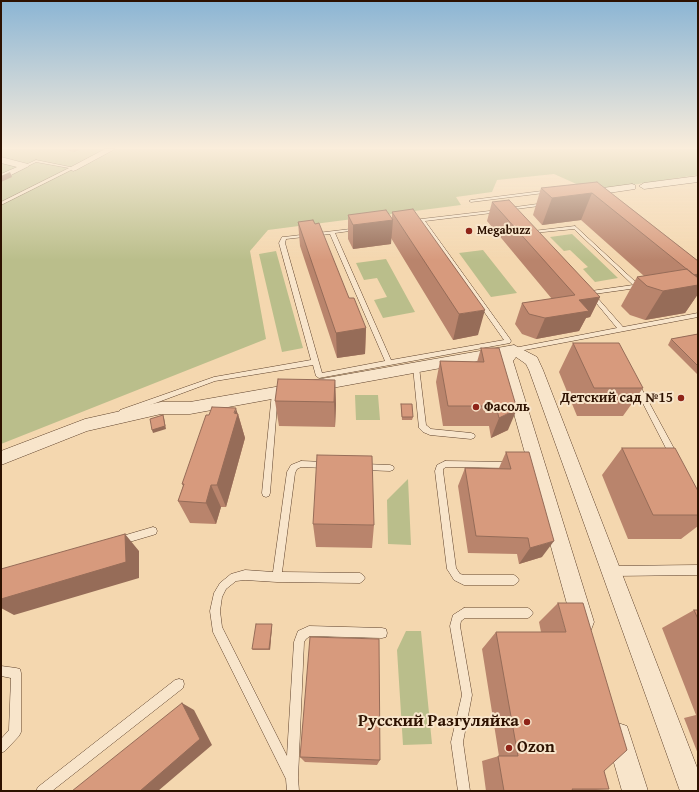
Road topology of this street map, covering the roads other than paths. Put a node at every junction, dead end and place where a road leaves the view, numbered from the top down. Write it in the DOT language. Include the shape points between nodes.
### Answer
graph roads {
  1 [pos="37,186"];
  2 [pos="632,187"];
  3 [pos="558,190"];
  4 [pos="579,194"];
  5 [pos="471,202"];
  6 [pos="1,204"];
  7 [pos="550,204"];
  8 [pos="510,209"];
  9 [pos="515,214"];
  10 [pos="422,220"];
  11 [pos="407,222"];
  12 [pos="362,228"];
  13 [pos="528,228"];
  14 [pos="332,232"];
  15 [pos="533,232"];
  16 [pos="538,238"];
  17 [pos="585,288"];
  18 [pos="591,293"];
  19 [pos="698,315"];
  20 [pos="622,330"];
  21 [pos="511,345"];
  22 [pos="316,362"];
  23 [pos="389,363"];
  24 [pos="416,367"];
  25 [pos="633,378"];
  26 [pos="275,393"];
  27 [pos="86,425"];
  28 [pos="471,436"];
  29 [pos="1,458"];
  30 [pos="529,465"];
  31 [pos="678,465"];
  32 [pos="338,466"];
  33 [pos="353,467"];
  34 [pos="390,468"];
  35 [pos="266,493"];
  36 [pos="153,531"];
  37 [pos="109,544"];
  38 [pos="698,570"];
  39 [pos="611,571"];
  40 [pos="277,577"];
  41 [pos="360,578"];
  42 [pos="514,580"];
  43 [pos="528,613"];
  44 [pos="382,633"];
  45 [pos="589,640"];
  46 [pos="1,671"];
  47 [pos="179,684"];
  48 [pos="612,715"];
  49 [pos="1,747"];
  50 [pos="292,778"];
  51 [pos="42,791"];
  52 [pos="293,791"];
  53 [pos="464,791"];
  54 [pos="635,791"];
  55 [pos="693,791"];
  1 -- 6 [label="lane"];
  2 -- 4 [label="street"];
  3 -- 5 [label="lane"];
  7 -- 8 [label="lane"];
  8 -- 9 [label="lane"];
  8 -- 10 [label="lane"];
  10 -- 11 [label="lane"];
  10 -- 21 [label="lane"];
  12 -- 14 [label="lane"];
  13 -- 15 [label="lane"];
  14 -- 22 [label="lane" via="284,238 282,243"];
  14 -- 23 [label="lane"];
  15 -- 16 [label="lane"];
  15 -- 18 [label="lane" via="575,227 638,286"];
  17 -- 18 [label="lane"];
  18 -- 20 [label="lane"];
  19 -- 20 [label="lane"];
  20 -- 21 [label="lane"];
  21 -- 23 [label="lane"];
  21 -- 24 [label="street"];
  21 -- 30 [label="street" via="506,360"];
  21 -- 39 [label="street" via="532,360"];
  22 -- 23 [label="lane" via="319,376"];
  22 -- 27 [label="lane" via="214,379"];
  24 -- 26 [label="street"];
  24 -- 28 [label="lane" via="422,426 430,432"];
  25 -- 31 [label="lane"];
  26 -- 27 [label="street" via="190,408 161,408"];
  26 -- 35 [label="lane"];
  27 -- 29 [label="street"];
  30 -- 42 [label="lane" via="445,464 439,471 452,569 457,577 464,580"];
  30 -- 45 [label="street"];
  32 -- 40 [label="lane" via="302,464 294,467 291,472"];
  33 -- 34 [label="lane"];
  36 -- 37 [label="lane"];
  38 -- 39 [label="lane"];
  39 -- 55 [label="street"];
  40 -- 41 [label="lane"];
  40 -- 50 [label="lane" via="234,577 223,586 217,596 215,611 217,628"];
  43 -- 53 [label="lane" via="464,613 456,618 455,626 467,695 456,742"];
  44 -- 50 [label="lane" via="310,631 302,635 299,642"];
  46 -- 49 [label="lane" via="16,673 15,732"];
  47 -- 51 [label="lane"];
  48 -- 54 [label="street"];
  50 -- 52 [label="lane"];
}
